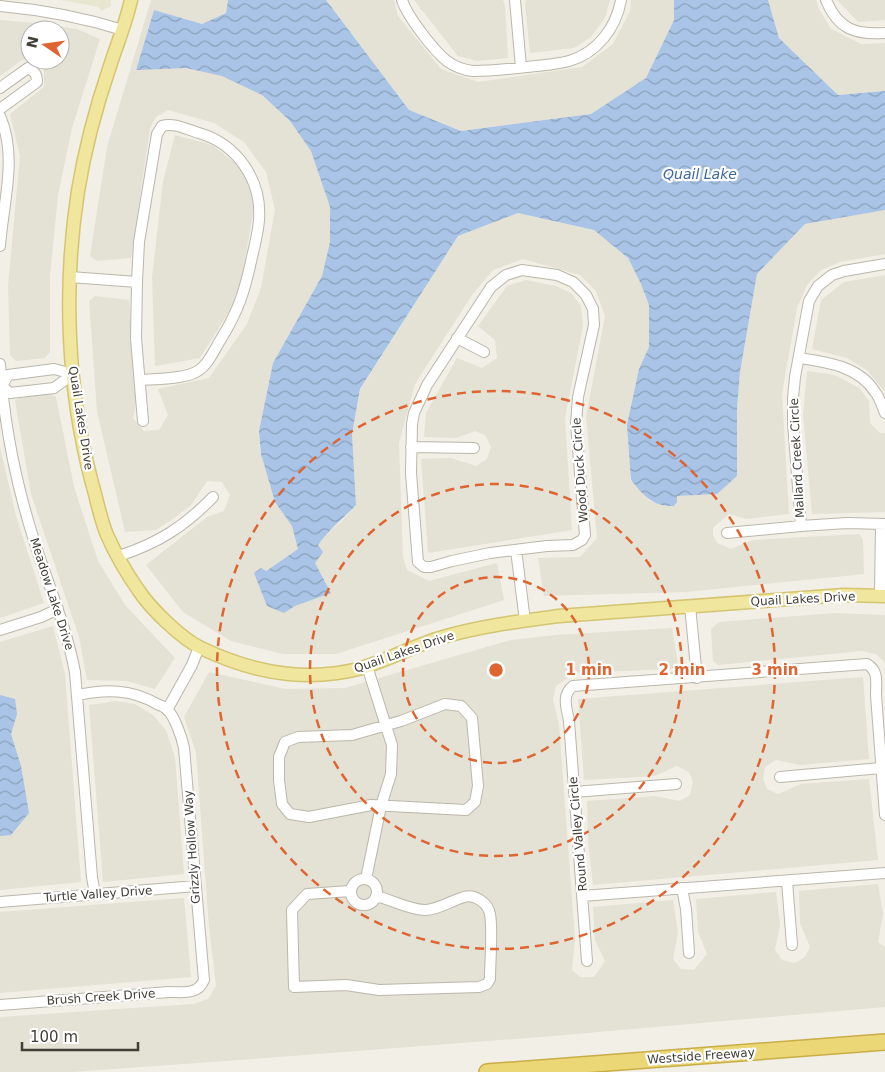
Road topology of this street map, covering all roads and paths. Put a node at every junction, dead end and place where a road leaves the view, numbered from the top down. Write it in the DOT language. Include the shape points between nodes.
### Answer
graph roads {
  1 [pos="131,0"];
  2 [pos="402,0"];
  3 [pos="515,0"];
  4 [pos="621,0"];
  5 [pos="826,0"];
  6 [pos="0,6"];
  7 [pos="123,30"];
  8 [pos="885,33"];
  9 [pos="522,67"];
  10 [pos="0,88"];
  11 [pos="0,109"];
  12 [pos="0,116"];
  13 [pos="0,246"];
  14 [pos="885,264"];
  15 [pos="70,277"];
  16 [pos="137,282"];
  17 [pos="457,338"];
  18 [pos="484,352"];
  19 [pos="798,358"];
  20 [pos="0,364"];
  21 [pos="73,374"];
  22 [pos="140,380"];
  23 [pos="2,386"];
  24 [pos="885,413"];
  25 [pos="143,421"];
  26 [pos="411,447"];
  27 [pos="474,448"];
  28 [pos="213,496"];
  29 [pos="883,524"];
  30 [pos="801,526"];
  31 [pos="727,533"];
  32 [pos="516,550"];
  33 [pos="118,556"];
  34 [pos="882,595"];
  35 [pos="690,606"];
  36 [pos="58,609"];
  37 [pos="525,620"];
  38 [pos="0,630"];
  39 [pos="199,648"];
  40 [pos="367,666"];
  41 [pos="697,678"];
  42 [pos="78,695"];
  43 [pos="167,710"];
  44 [pos="386,724"];
  45 [pos="881,768"];
  46 [pos="780,777"];
  47 [pos="676,784"];
  48 [pos="574,792"];
  49 [pos="381,806"];
  50 [pos="885,815"];
  51 [pos="885,873"];
  52 [pos="366,879"];
  53 [pos="787,880"];
  54 [pos="196,886"];
  55 [pos="682,888"];
  56 [pos="350,891"];
  57 [pos="95,894"];
  58 [pos="376,896"];
  59 [pos="582,896"];
  60 [pos="0,902"];
  61 [pos="792,946"];
  62 [pos="690,953"];
  63 [pos="587,961"];
  64 [pos="201,986"];
  65 [pos="0,1005"];
  66 [pos="885,1042"];
  67 [pos="487,1072"];
  1 -- 7 [label="main road, Quail Lakes Drive"];
  2 -- 9 [label="street" via="410,16 453,65 473,72"];
  3 -- 9 [label="street"];
  4 -- 9 [label="street" via="611,28 592,49 569,61"];
  5 -- 8 [label="street" via="835,17 851,30 864,34"];
  6 -- 7 [label="street" via="75,16"];
  7 -- 15 [label="main road, Quail Lakes Drive" via="97,105 85,153 73,226"];
  10 -- 11 [label="street" via="28,68 37,76 37,82"];
  12 -- 13 [label="street" via="10,156"];
  14 -- 19 [label="street, Mallard Creek Circle" via="837,273 818,286 809,301"];
  15 -- 16 [label="street"];
  15 -- 21 [label="main road, Quail Lakes Drive"];
  16 -- 22 [label="street" via="136,338"];
  16 -- 22 [label="street" via="144,201 159,130 162,126 172,125 220,142 248,172 258,200 258,228 238,309 201,369 191,374"];
  17 -- 18 [label="street"];
  17 -- 26 [label="street, Wood Duck Circle" via="418,402 412,424"];
  17 -- 32 [label="street, Wood Duck Circle" via="496,282 522,270 567,278 581,289 593,309 594,325 578,397 576,424 585,535 573,545"];
  19 -- 24 [label="street" via="836,365 858,375 875,392"];
  19 -- 30 [label="street, Mallard Creek Circle" via="792,398"];
  20 -- 23 [label="street, Meadow Lake Drive"];
  21 -- 23 [label="street" via="54,388 10,393"];
  21 -- 23 [label="street" via="54,369 8,375"];
  21 -- 33 [label="main road, Quail Lakes Drive" via="89,472 107,534"];
  22 -- 25 [label="street"];
  23 -- 36 [label="street, Meadow Lake Drive" via="21,496"];
  26 -- 27 [label="street"];
  26 -- 32 [label="street, Wood Duck Circle" via="416,547 420,565 431,567 452,560"];
  28 -- 33 [label="street" via="171,533"];
  29 -- 30 [label="street, Mallard Creek Circle"];
  29 -- 34 [label="street, Mallard Creek Circle"];
  30 -- 31 [label="street, Mallard Creek Circle"];
  32 -- 37 [label="street"];
  33 -- 39 [label="main road, Quail Lakes Drive" via="155,610"];
  34 -- 35 [label="main road, Quail Lakes Drive"];
  35 -- 37 [label="main road, Quail Lakes Drive"];
  35 -- 41 [label="street"];
  36 -- 38 [label="street"];
  36 -- 42 [label="street, Meadow Lake Drive" via="71,648"];
  37 -- 40 [label="main road, Quail Lakes Drive" via="442,637"];
  39 -- 40 [label="main road, Quail Lakes Drive" via="254,667 288,674 337,673"];
  39 -- 43 [label="street"];
  40 -- 44 [label="street"];
  41 -- 45 [label="street, Round Valley Circle" via="867,664 876,676"];
  41 -- 48 [label="street, Round Valley Circle" via="580,685 569,689 565,697"];
  42 -- 43 [label="street" via="125,691"];
  42 -- 57 [label="street, Meadow Lake Drive"];
  43 -- 54 [label="street, Grizzly Hollow Way" via="184,748"];
  44 -- 49 [label="street" via="392,746 391,774"];
  44 -- 49 [label="street" via="352,735 298,737 285,742 279,757 282,804 290,814 309,817"];
  44 -- 49 [label="street" via="446,704 461,706 472,718 478,786 475,802 466,810"];
  45 -- 46 [label="street"];
  45 -- 50 [label="street, Round Valley Circle"];
  47 -- 48 [label="street"];
  48 -- 59 [label="street, Round Valley Circle"];
  49 -- 52 [label="street"];
  51 -- 53 [label="street, Round Valley Circle"];
  52 -- 56 [label="street" via="358,880"];
  52 -- 58 [label="street" via="376,887"];
  53 -- 55 [label="street, Round Valley Circle"];
  53 -- 61 [label="street"];
  54 -- 57 [label="street, Turtle Valley Drive"];
  54 -- 64 [label="street, Grizzly Hollow Way" via="204,980"];
  55 -- 59 [label="street, Round Valley Circle"];
  55 -- 62 [label="street"];
  56 -- 58 [label="street" via="352,899 363,906"];
  56 -- 58 [label="street" via="307,894 292,910 294,987 346,985 379,990 479,987 487,984 490,979 490,913 478,898 466,896 426,910"];
  57 -- 60 [label="street, Turtle Valley Drive"];
  59 -- 63 [label="street"];
  64 -- 65 [label="street, Brush Creek Drive" via="194,992"];
  66 -- 67 [label="highway, Westside Freeway"];
}
